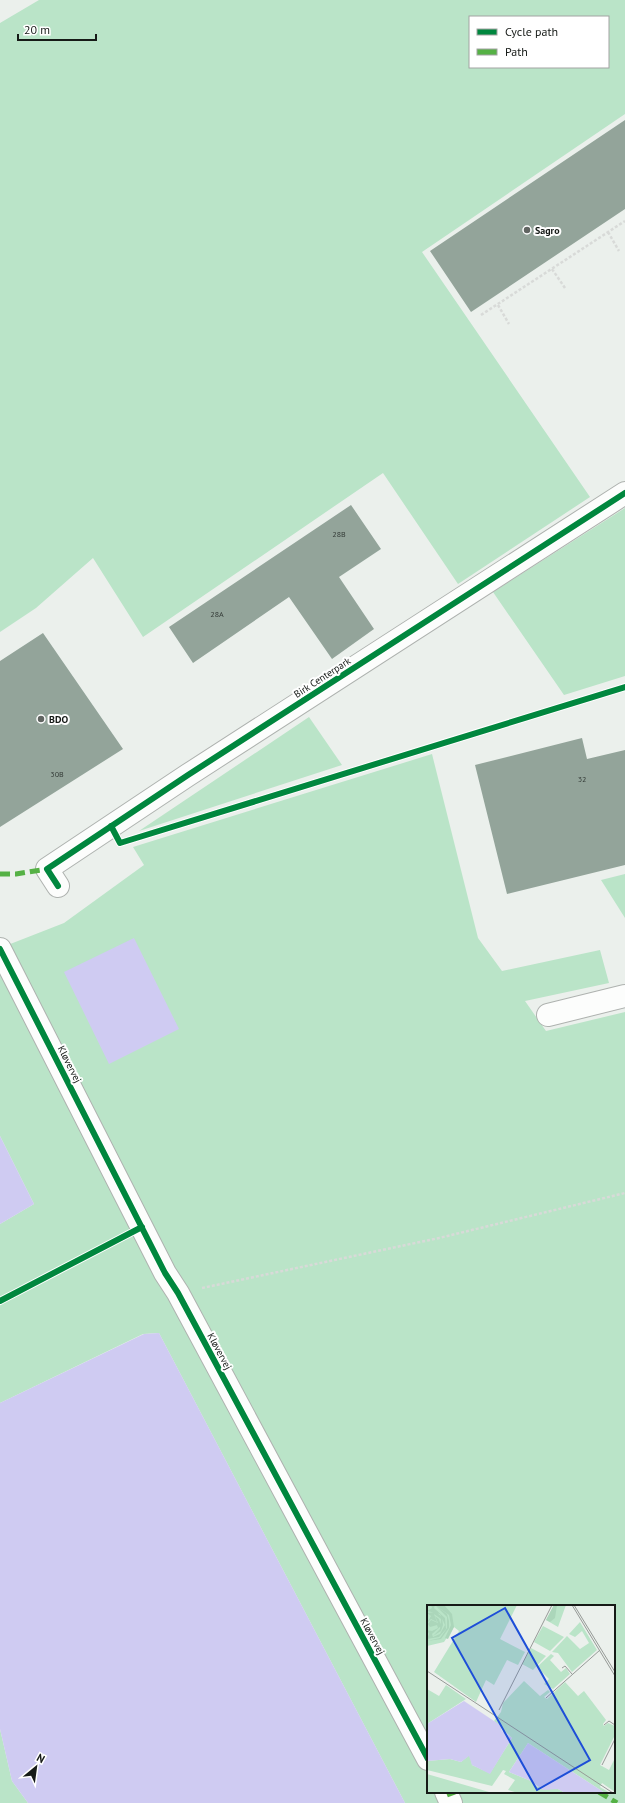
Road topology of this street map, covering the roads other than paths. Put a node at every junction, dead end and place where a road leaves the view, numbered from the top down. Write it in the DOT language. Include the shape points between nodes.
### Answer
graph roads {
  1 [pos="625,493"];
  2 [pos="58,886"];
  3 [pos="0,949"];
  4 [pos="625,996"];
  5 [pos="548,1015"];
  6 [pos="427,1757"];
  7 [pos="447,1793"];
  8 [pos="452,1803"];
  1 -- 2 [label="street, Birk Centerpark" via="47,869"];
  3 -- 6 [label="street, Kløvervej" via="165,1273"];
  4 -- 5 [label="street"];
  7 -- 8 [label="street"];
}
